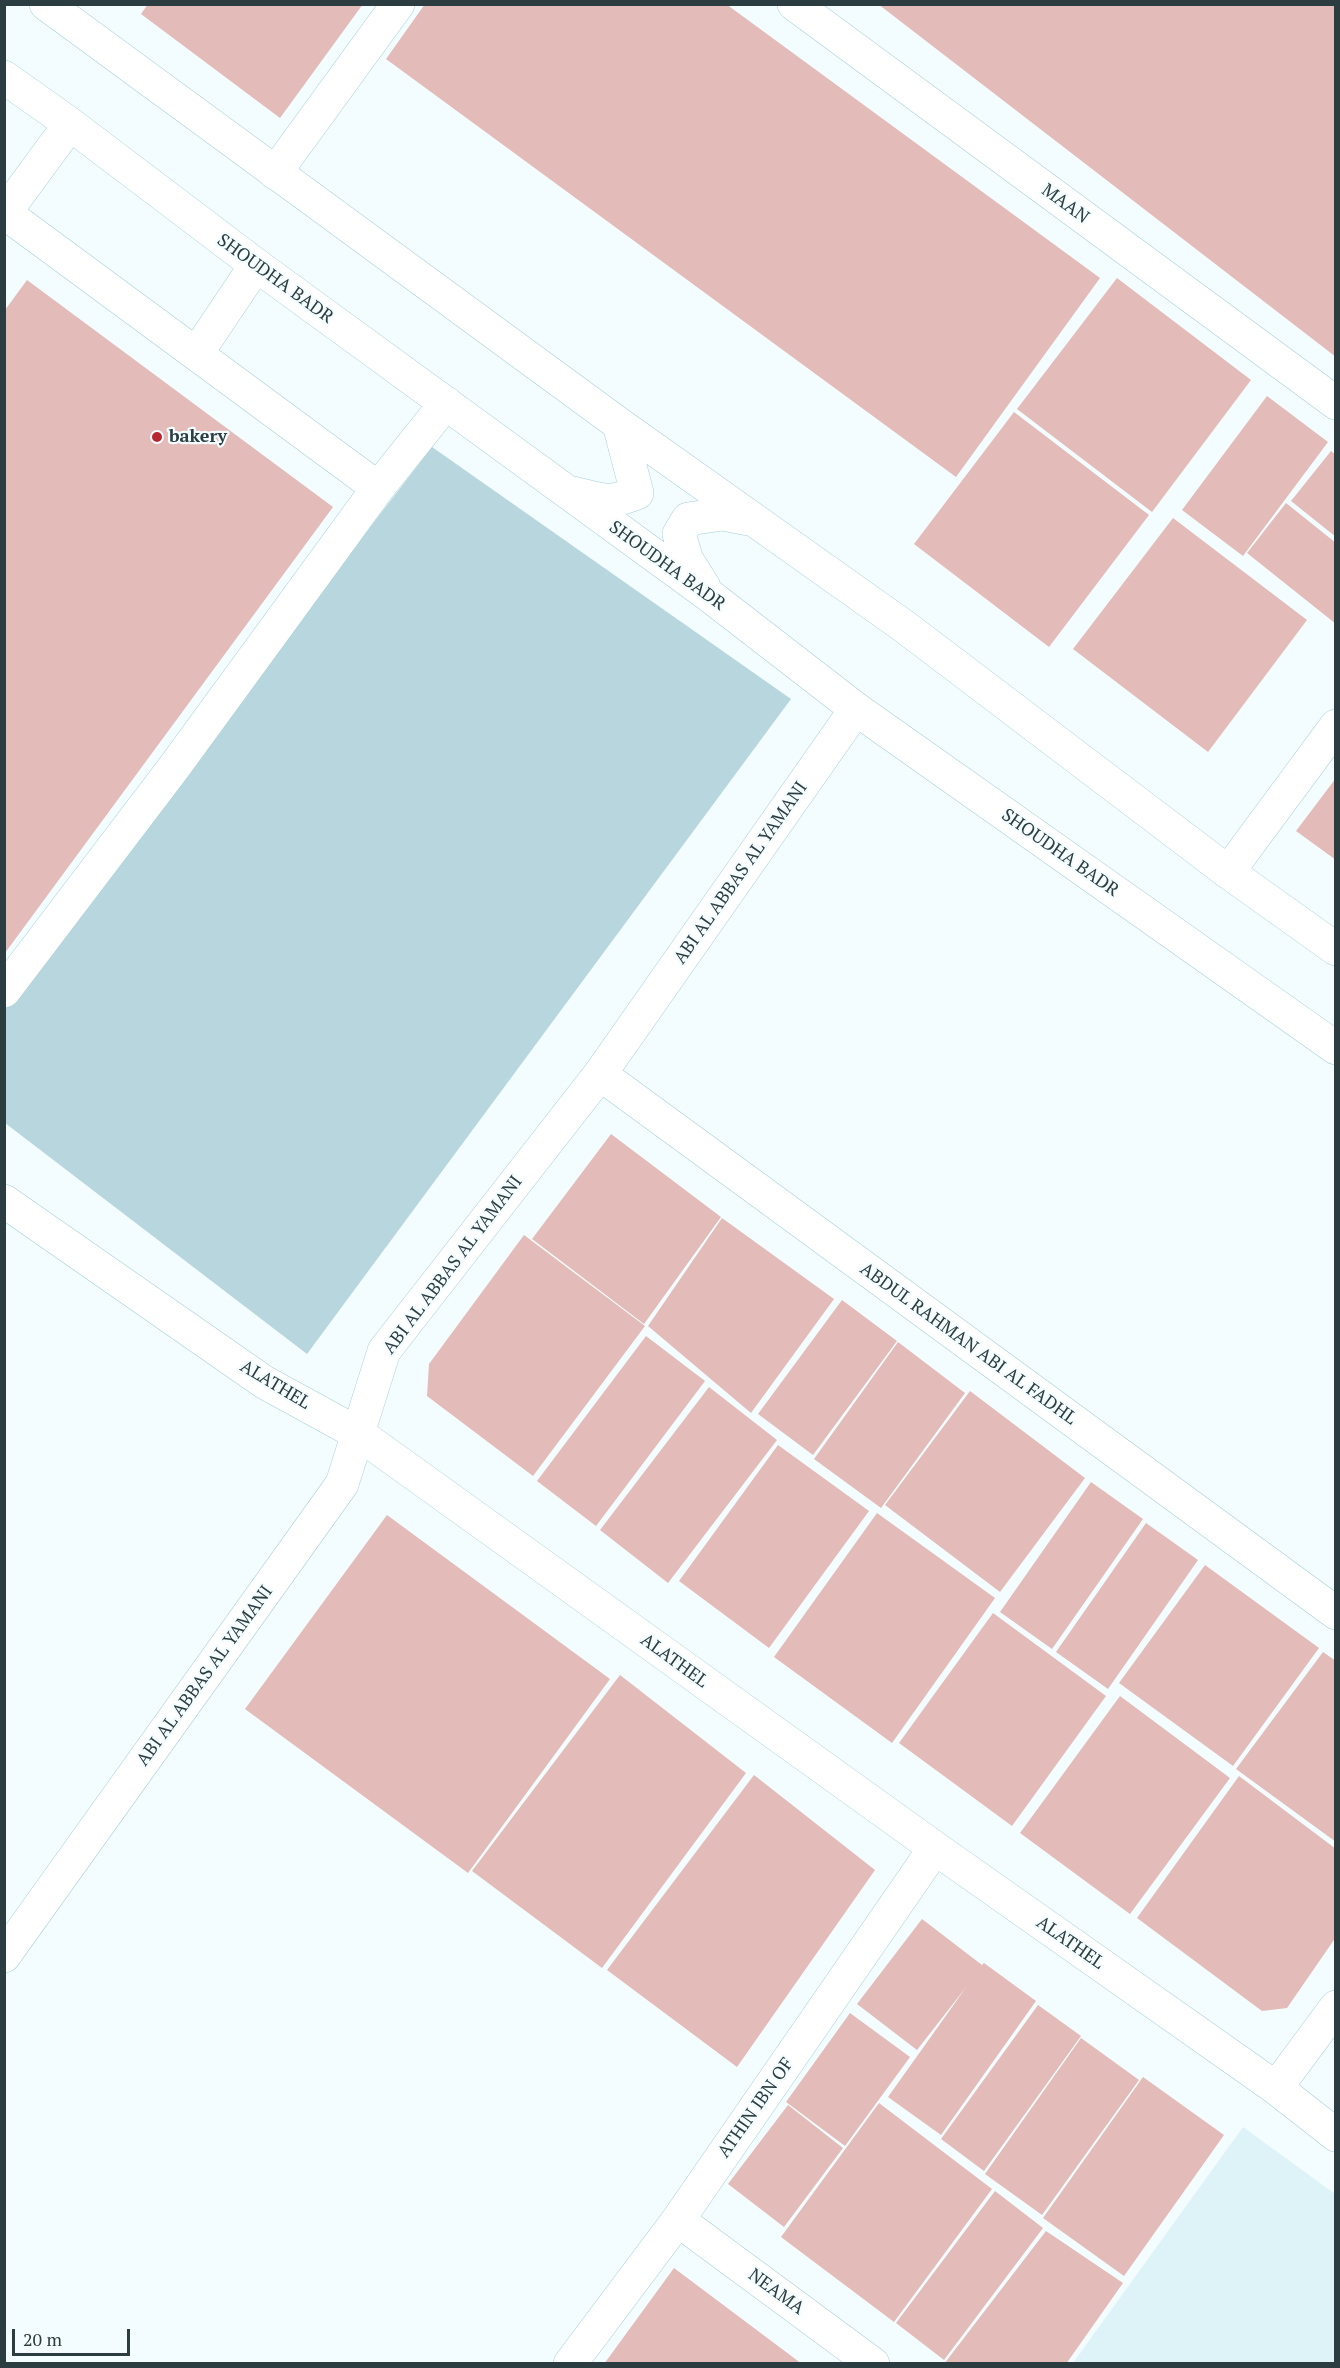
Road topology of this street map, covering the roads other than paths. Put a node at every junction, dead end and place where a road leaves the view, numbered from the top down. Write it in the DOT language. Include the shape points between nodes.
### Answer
graph roads {
  1 [pos="46,4"];
  2 [pos="398,4"];
  3 [pos="794,4"];
  4 [pos="4,77"];
  5 [pos="70,124"];
  6 [pos="275,173"];
  7 [pos="5,213"];
  8 [pos="256,265"];
  9 [pos="196,353"];
  10 [pos="446,403"];
  11 [pos="1335,403"];
  12 [pos="619,424"];
  13 [pos="378,488"];
  14 [pos="566,492"];
  15 [pos="756,520"];
  16 [pos="710,596"];
  17 [pos="856,709"];
  18 [pos="1335,726"];
  19 [pos="1228,872"];
  20 [pos="1335,949"];
  21 [pos="4,991"];
  22 [pos="1335,1048"];
  23 [pos="600,1074"];
  24 [pos="4,1201"];
  25 [pos="358,1434"];
  26 [pos="1335,1613"];
  27 [pos="935,1848"];
  28 [pos="4,1956"];
  29 [pos="1335,2007"];
  30 [pos="1276,2088"];
  31 [pos="1335,2134"];
  32 [pos="678,2220"];
  33 [pos="570,2364"];
  34 [pos="873,2364"];
  1 -- 6 [label="street"];
  2 -- 6 [label="street"];
  3 -- 11 [label="street, MAAN"];
  4 -- 5 [label="street, SHOUDHA BADR"];
  5 -- 7 [label="street"];
  5 -- 8 [label="street, SHOUDHA BADR"];
  6 -- 12 [label="street"];
  7 -- 9 [label="street"];
  8 -- 9 [label="street"];
  8 -- 10 [label="street, SHOUDHA BADR"];
  9 -- 13 [label="street"];
  10 -- 13 [label="street"];
  10 -- 14 [label="street, SHOUDHA BADR"];
  12 -- 14 [label="street" via="637,493 600,501"];
  12 -- 15 [label="street"];
  13 -- 21 [label="street"];
  14 -- 16 [label="street, SHOUDHA BADR"];
  15 -- 16 [label="street" via="723,514 688,519 679,534 687,560"];
  15 -- 19 [label="street" via="905,627"];
  16 -- 17 [label="street, SHOUDHA BADR"];
  17 -- 22 [label="street, SHOUDHA BADR"];
  17 -- 23 [label="street, ABI AL ABBAS AL YAMANI"];
  18 -- 19 [label="street"];
  19 -- 20 [label="street"];
  23 -- 25 [label="street, ABI AL ABBAS AL YAMANI" via="384,1352"];
  23 -- 26 [label="street, ABDUL RAHMAN ABI AL FADHL"];
  24 -- 25 [label="street, ALATHEL" via="264,1382"];
  25 -- 27 [label="street, ALATHEL"];
  25 -- 28 [label="street, ABI AL ABBAS AL YAMANI" via="342,1484"];
  27 -- 30 [label="street, ALATHEL"];
  27 -- 32 [label="street, ATHIN IBN OF"];
  29 -- 30 [label="street"];
  30 -- 31 [label="street, ALATHEL"];
  32 -- 33 [label="street, ATHIN IBN OF"];
  32 -- 34 [label="street, NEAMA"];
}
